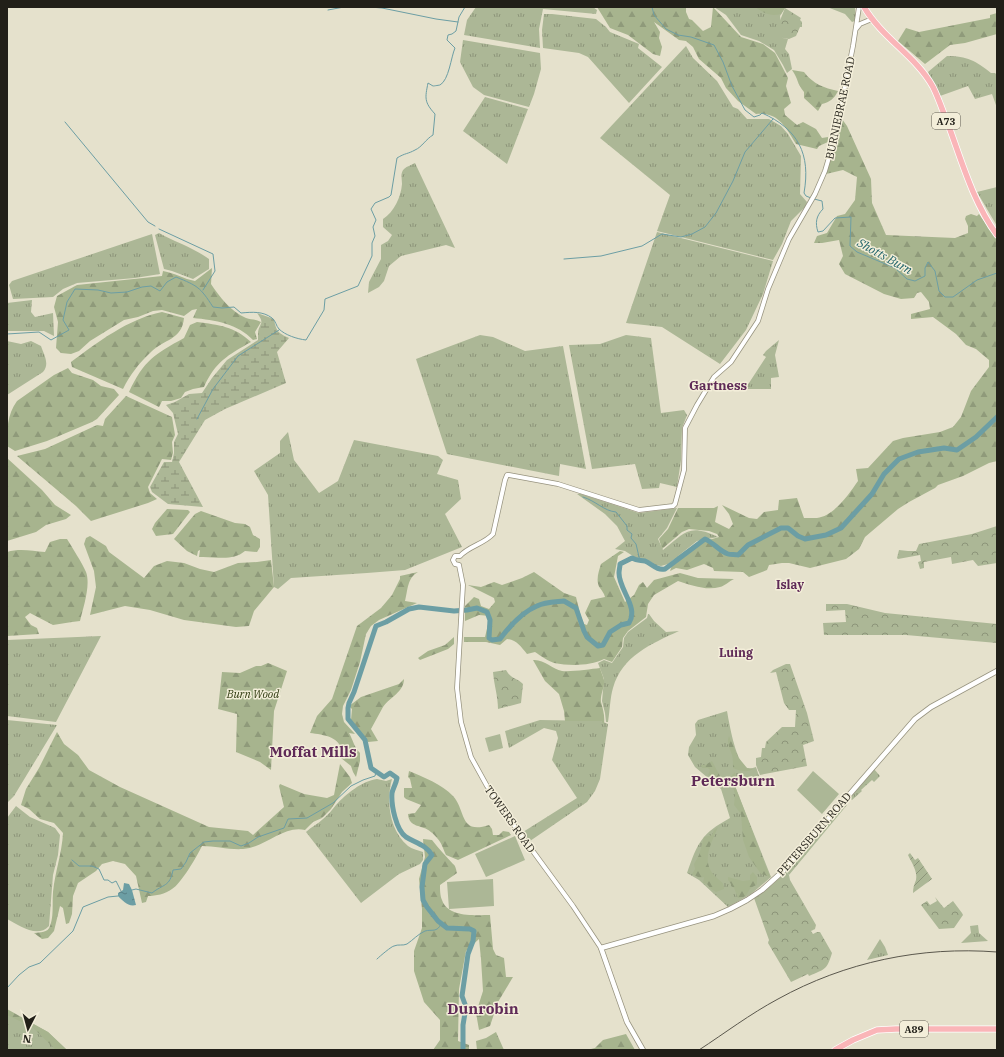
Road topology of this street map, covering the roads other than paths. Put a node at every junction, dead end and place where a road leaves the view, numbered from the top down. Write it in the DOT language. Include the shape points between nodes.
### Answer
graph roads {
  1 [pos="859,7"];
  2 [pos="864,7"];
  3 [pos="858,14"];
  4 [pos="872,19"];
  5 [pos="866,22"];
  6 [pos="856,29"];
  7 [pos="997,234"];
  8 [pos="460,556"];
  9 [pos="459,565"];
  10 [pos="997,671"];
  11 [pos="601,948"];
  12 [pos="997,1029"];
  13 [pos="643,1050"];
  14 [pos="835,1050"];
  1 -- 3 [label="street, BURNIEBRAE ROAD"];
  2 -- 4 [label="main road, A73"];
  3 -- 5 [label="street" via="860,20"];
  3 -- 6 [label="street, BURNIEBRAE ROAD"];
  4 -- 5 [label="street"];
  4 -- 7 [label="main road, A73" via="915,63 934,88 975,198"];
  5 -- 6 [label="street"];
  6 -- 8 [label="street, BURNIEBRAE ROAD" via="835,137 825,171 809,206 789,239 758,321 731,362 714,377 686,428 684,470 674,505 639,510 558,484 507,475 493,534"];
  8 -- 9 [label="street" via="462,560"];
  8 -- 9 [label="street" via="453,560"];
  9 -- 11 [label="street, TOWERS ROAD" via="463,585 456,688 461,722 471,757 505,813"];
  10 -- 11 [label="main road, PETERSBURN ROAD" via="931,707 915,719 788,865 762,890 714,916"];
  11 -- 13 [label="main road, TOWERS ROAD" via="627,1022"];
  12 -- 14 [label="main road, A89" via="877,1030"];
}
